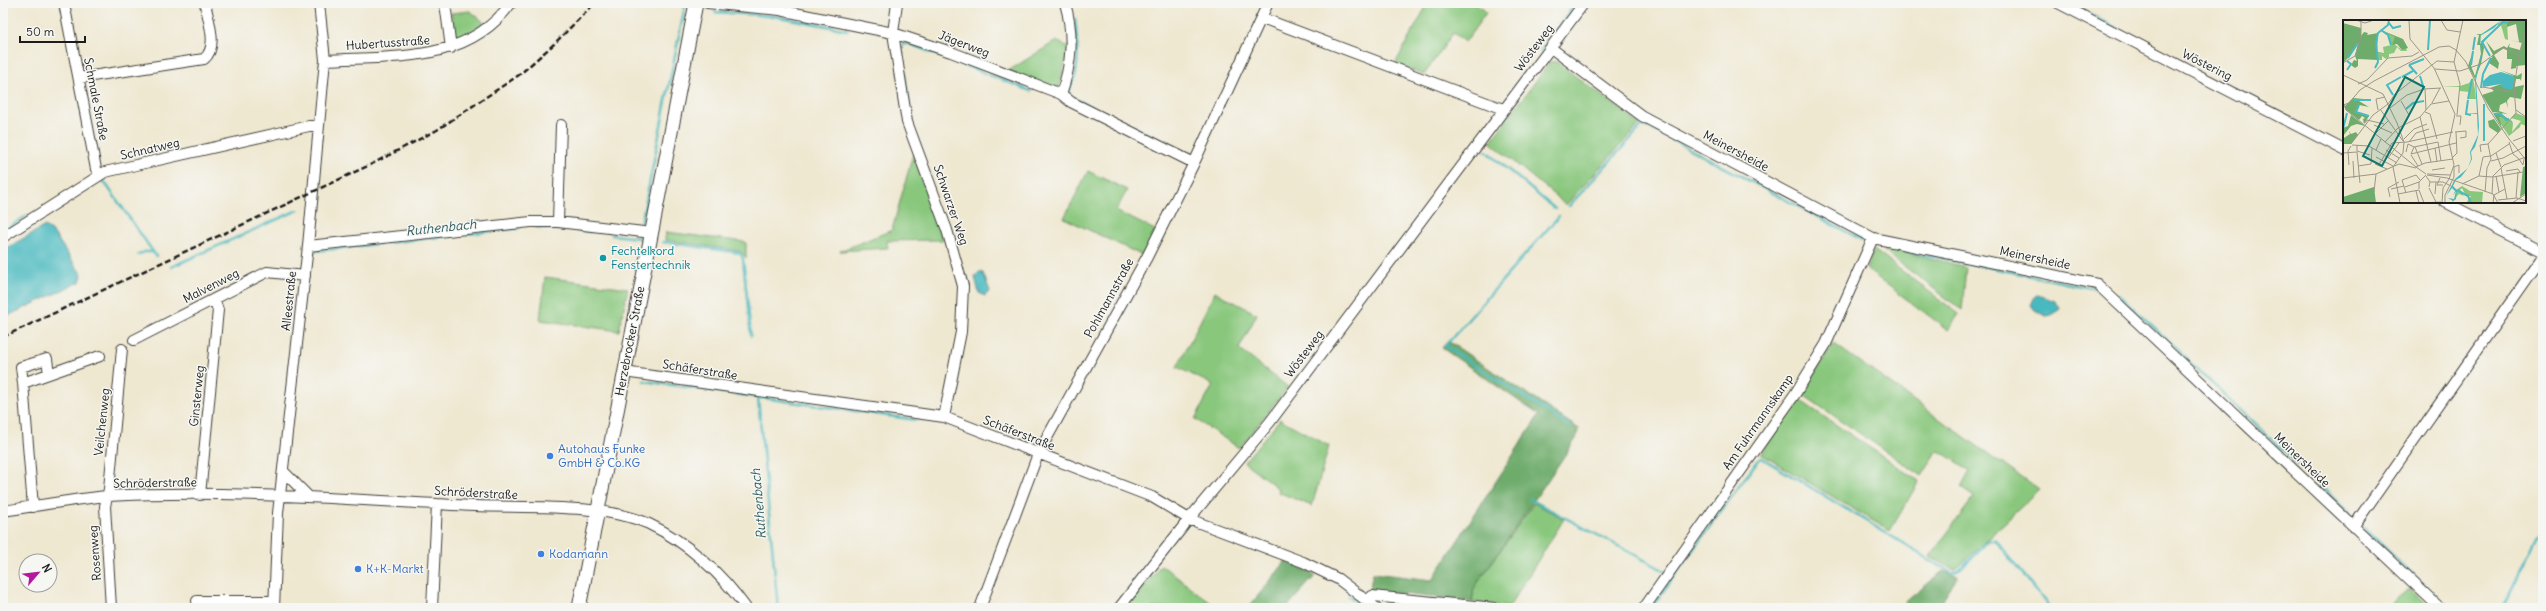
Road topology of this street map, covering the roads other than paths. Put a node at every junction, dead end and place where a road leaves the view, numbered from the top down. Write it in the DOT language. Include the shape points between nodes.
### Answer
graph roads {
  1 [pos="64,3"];
  2 [pos="205,3"];
  3 [pos="319,3"];
  4 [pos="445,3"];
  5 [pos="511,3"];
  6 [pos="696,3"];
  7 [pos="707,3"];
  8 [pos="897,3"];
  9 [pos="1065,3"];
  10 [pos="1268,3"];
  11 [pos="1584,3"];
  12 [pos="2058,3"];
  13 [pos="1262,18"];
  14 [pos="893,33"];
  15 [pos="451,48"];
  16 [pos="1551,48"];
  17 [pos="326,60"];
  18 [pos="79,78"];
  19 [pos="1061,94"];
  20 [pos="1504,109"];
  21 [pos="562,125"];
  22 [pos="319,126"];
  23 [pos="2343,149"];
  24 [pos="1194,163"];
  25 [pos="100,175"];
  26 [pos="2447,203"];
  27 [pos="558,222"];
  28 [pos="652,233"];
  29 [pos="3,237"];
  30 [pos="1873,238"];
  31 [pos="308,246"];
  32 [pos="2543,252"];
  33 [pos="2543,256"];
  34 [pos="305,276"];
  35 [pos="214,299"];
  36 [pos="134,340"];
  37 [pos="122,349"];
  38 [pos="100,356"];
  39 [pos="624,372"];
  40 [pos="49,374"];
  41 [pos="23,383"];
  42 [pos="944,417"];
  43 [pos="1038,454"];
  44 [pos="284,472"];
  45 [pos="200,495"];
  46 [pos="106,496"];
  47 [pos="308,496"];
  48 [pos="280,497"];
  49 [pos="437,504"];
  50 [pos="33,507"];
  51 [pos="3,512"];
  52 [pos="596,512"];
  53 [pos="1189,519"];
  54 [pos="2353,527"];
  55 [pos="197,601"];
  56 [pos="1367,601"];
  57 [pos="274,605"];
  58 [pos="111,608"];
  59 [pos="432,608"];
  60 [pos="579,608"];
  61 [pos="746,608"];
  62 [pos="980,608"];
  63 [pos="1119,608"];
  64 [pos="1376,608"];
  65 [pos="1495,608"];
  66 [pos="1644,608"];
  67 [pos="2440,608"];
  1 -- 18 [label="street, Schmale Straße"];
  2 -- 18 [label="street" via="212,47 210,54 204,59"];
  3 -- 17 [label="street, Alleestraße"];
  4 -- 15 [label="street"];
  5 -- 15 [label="street, Hubertusstraße" via="486,28 465,43"];
  6 -- 28 [label="main road, Herzebrocker Straße"];
  7 -- 14 [label="street, Jägerweg" via="780,10"];
  8 -- 14 [label="street, Schwarzer Weg"];
  9 -- 19 [label="street" via="1072,46 1070,70"];
  10 -- 13 [label="street, Pohlmannstraße"];
  11 -- 16 [label="street, Wösteweg"];
  12 -- 23 [label="street, Wöstering"];
  13 -- 20 [label="street"];
  13 -- 24 [label="street, Pohlmannstraße"];
  14 -- 19 [label="street, Jägerweg"];
  14 -- 42 [label="street, Schwarzer Weg" via="907,122 947,230 963,286 961,332"];
  15 -- 17 [label="street, Hubertusstraße" via="402,56"];
  16 -- 20 [label="street, Wösteweg"];
  16 -- 30 [label="street, Meinersheide" via="1642,116"];
  17 -- 22 [label="street, Alleestraße"];
  18 -- 25 [label="street, Schmale Straße" via="96,169"];
  19 -- 24 [label="street, Jägerweg" via="1071,102"];
  20 -- 53 [label="street, Wösteweg" via="1270,422"];
  21 -- 27 [label="street"];
  22 -- 25 [label="street, Schnatweg" via="264,136"];
  22 -- 31 [label="street, Alleestraße"];
  24 -- 43 [label="street, Pohlmannstraße" via="1147,257"];
  25 -- 29 [label="street, Schnatweg"];
  26 -- 32 [label="street"];
  27 -- 28 [label="street"];
  27 -- 31 [label="street" via="531,222"];
  28 -- 39 [label="main road, Herzebrocker Straße"];
  30 -- 54 [label="street, Meinersheide" via="2097,284"];
  30 -- 66 [label="street, Am Fuhrmannskamp" via="1826,344"];
  31 -- 34 [label="street, Alleestraße"];
  33 -- 54 [label="street"];
  34 -- 35 [label="street, Malvenweg" via="267,272"];
  34 -- 44 [label="street, Alleestraße"];
  35 -- 36 [label="street, Malvenweg"];
  35 -- 45 [label="street, Ginsterweg" via="218,310"];
  37 -- 46 [label="street, Veilchenweg"];
  38 -- 40 [label="street"];
  39 -- 42 [label="street, Schäferstraße"];
  39 -- 52 [label="main road, Herzebrocker Straße"];
  40 -- 41 [label="street"];
  40 -- 41 [label="street" via="47,359 21,368"];
  41 -- 50 [label="street"];
  42 -- 43 [label="street, Schäferstraße"];
  43 -- 53 [label="street, Schäferstraße" via="1152,497"];
  43 -- 62 [label="street, Pohlmannstraße"];
  44 -- 47 [label="street"];
  44 -- 48 [label="street, Alleestraße"];
  45 -- 46 [label="street, Schröderstraße"];
  45 -- 48 [label="street, Schröderstraße"];
  46 -- 50 [label="street, Schröderstraße"];
  46 -- 58 [label="street, Rosenweg"];
  47 -- 48 [label="street, Schröderstraße"];
  47 -- 49 [label="street, Schröderstraße"];
  48 -- 57 [label="street, Alleestraße"];
  49 -- 52 [label="street, Schröderstraße"];
  49 -- 59 [label="street"];
  50 -- 51 [label="street, Schröderstraße"];
  52 -- 60 [label="main road, Herzebrocker Straße"];
  52 -- 61 [label="street, Schröderstraße" via="648,524 681,544 710,568"];
  53 -- 56 [label="street, Schäferstraße" via="1304,562 1338,579"];
  53 -- 63 [label="street, Wösteweg"];
  54 -- 67 [label="street, Meinersheide"];
  55 -- 57 [label="street, Alleestraße"];
  56 -- 64 [label="street, Schäferstraße"];
  56 -- 65 [label="street" via="1372,596"];
}
